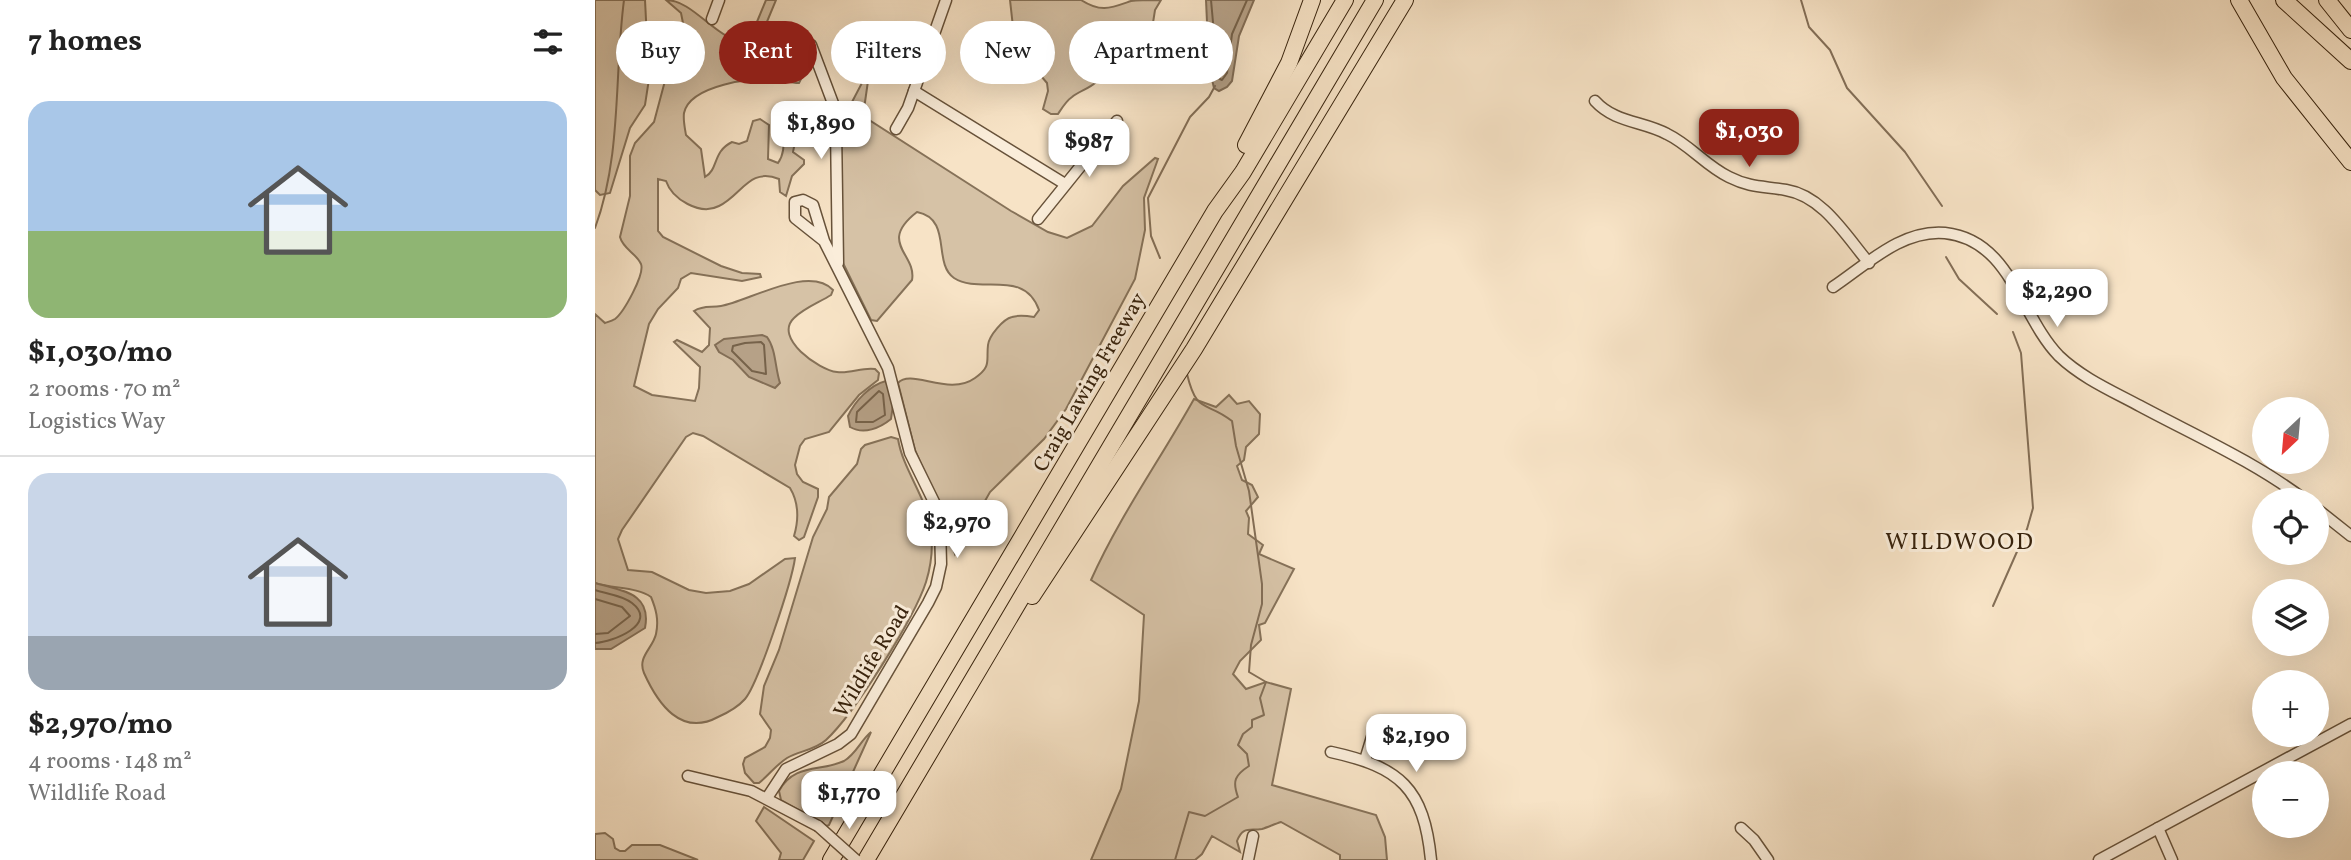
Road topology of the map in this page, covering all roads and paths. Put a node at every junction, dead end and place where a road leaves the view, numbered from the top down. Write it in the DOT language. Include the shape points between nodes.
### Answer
graph roads {
  1 [pos="719,0"];
  2 [pos="946,0"];
  3 [pos="1312,0"];
  4 [pos="1345,0"];
  5 [pos="1375,0"];
  6 [pos="1405,0"];
  7 [pos="1414,0"];
  8 [pos="2239,0"];
  9 [pos="2284,0"];
  10 [pos="2327,0"];
  11 [pos="712,19"];
  12 [pos="2351,30"];
  13 [pos="817,61"];
  14 [pos="2351,61"];
  15 [pos="1364,68"];
  16 [pos="914,91"];
  17 [pos="1595,101"];
  18 [pos="1117,121"];
  19 [pos="896,129"];
  20 [pos="2351,162"];
  21 [pos="1065,184"];
  22 [pos="1215,211"];
  23 [pos="1038,219"];
  24 [pos="824,240"];
  25 [pos="1869,262"];
  26 [pos="840,272"];
  27 [pos="1833,287"];
  28 [pos="2287,488"];
  29 [pos="2329,519"];
  30 [pos="2351,536"];
  31 [pos="953,715"];
  32 [pos="1375,724"];
  33 [pos="2351,724"];
  34 [pos="1331,752"];
  35 [pos="1365,760"];
  36 [pos="688,776"];
  37 [pos="767,798"];
  38 [pos="1741,828"];
  39 [pos="2158,828"];
  40 [pos="1253,836"];
  41 [pos="831,860"];
  42 [pos="856,860"];
  43 [pos="866,860"];
  44 [pos="1248,860"];
  45 [pos="1431,860"];
  46 [pos="1768,860"];
  47 [pos="2099,860"];
  48 [pos="2172,860"];
  1 -- 11 [label="street"];
  2 -- 16 [label="street"];
  3 -- 22 [label="highway" via="1289,63"];
  4 -- 22 [label="highway, Craig Lawing Freeway"];
  5 -- 31 [label="highway"];
  6 -- 15 [label="highway"];
  7 -- 15 [label="highway"];
  8 -- 20 [label="highway" via="2284,78"];
  9 -- 14 [label="highway"];
  10 -- 12 [label="highway"];
  13 -- 26 [label="street" via="834,106 837,129"];
  15 -- 31 [label="highway" via="1157,408"];
  16 -- 19 [label="street"];
  16 -- 21 [label="street"];
  17 -- 25 [label="street" via="1612,115 1681,141 1713,169 1741,183 1809,198 1826,211"];
  18 -- 21 [label="street"];
  21 -- 23 [label="street"];
  22 -- 41 [label="highway, Craig Lawing Freeway"];
  24 -- 26 [label="street, Wildlife Road"];
  25 -- 27 [label="street"];
  25 -- 28 [label="street" via="1920,234 1945,233 1966,239 2007,271 2043,337 2079,372"];
  26 -- 37 [label="street, Wildlife Road" via="888,368 910,453 935,504 941,564 928,603 851,734 786,769"];
  29 -- 30 [label="street"];
  31 -- 43 [label="highway"];
  32 -- 35 [label="street"];
  33 -- 39 [label="street"];
  34 -- 35 [label="street"];
  35 -- 45 [label="street" via="1407,787 1425,820"];
  36 -- 37 [label="street" via="737,786"];
  37 -- 42 [label="street, bridge" via="818,826"];
  38 -- 46 [label="street"];
  39 -- 47 [label="street"];
  39 -- 48 [label="street"];
  40 -- 44 [label="street"];
}
